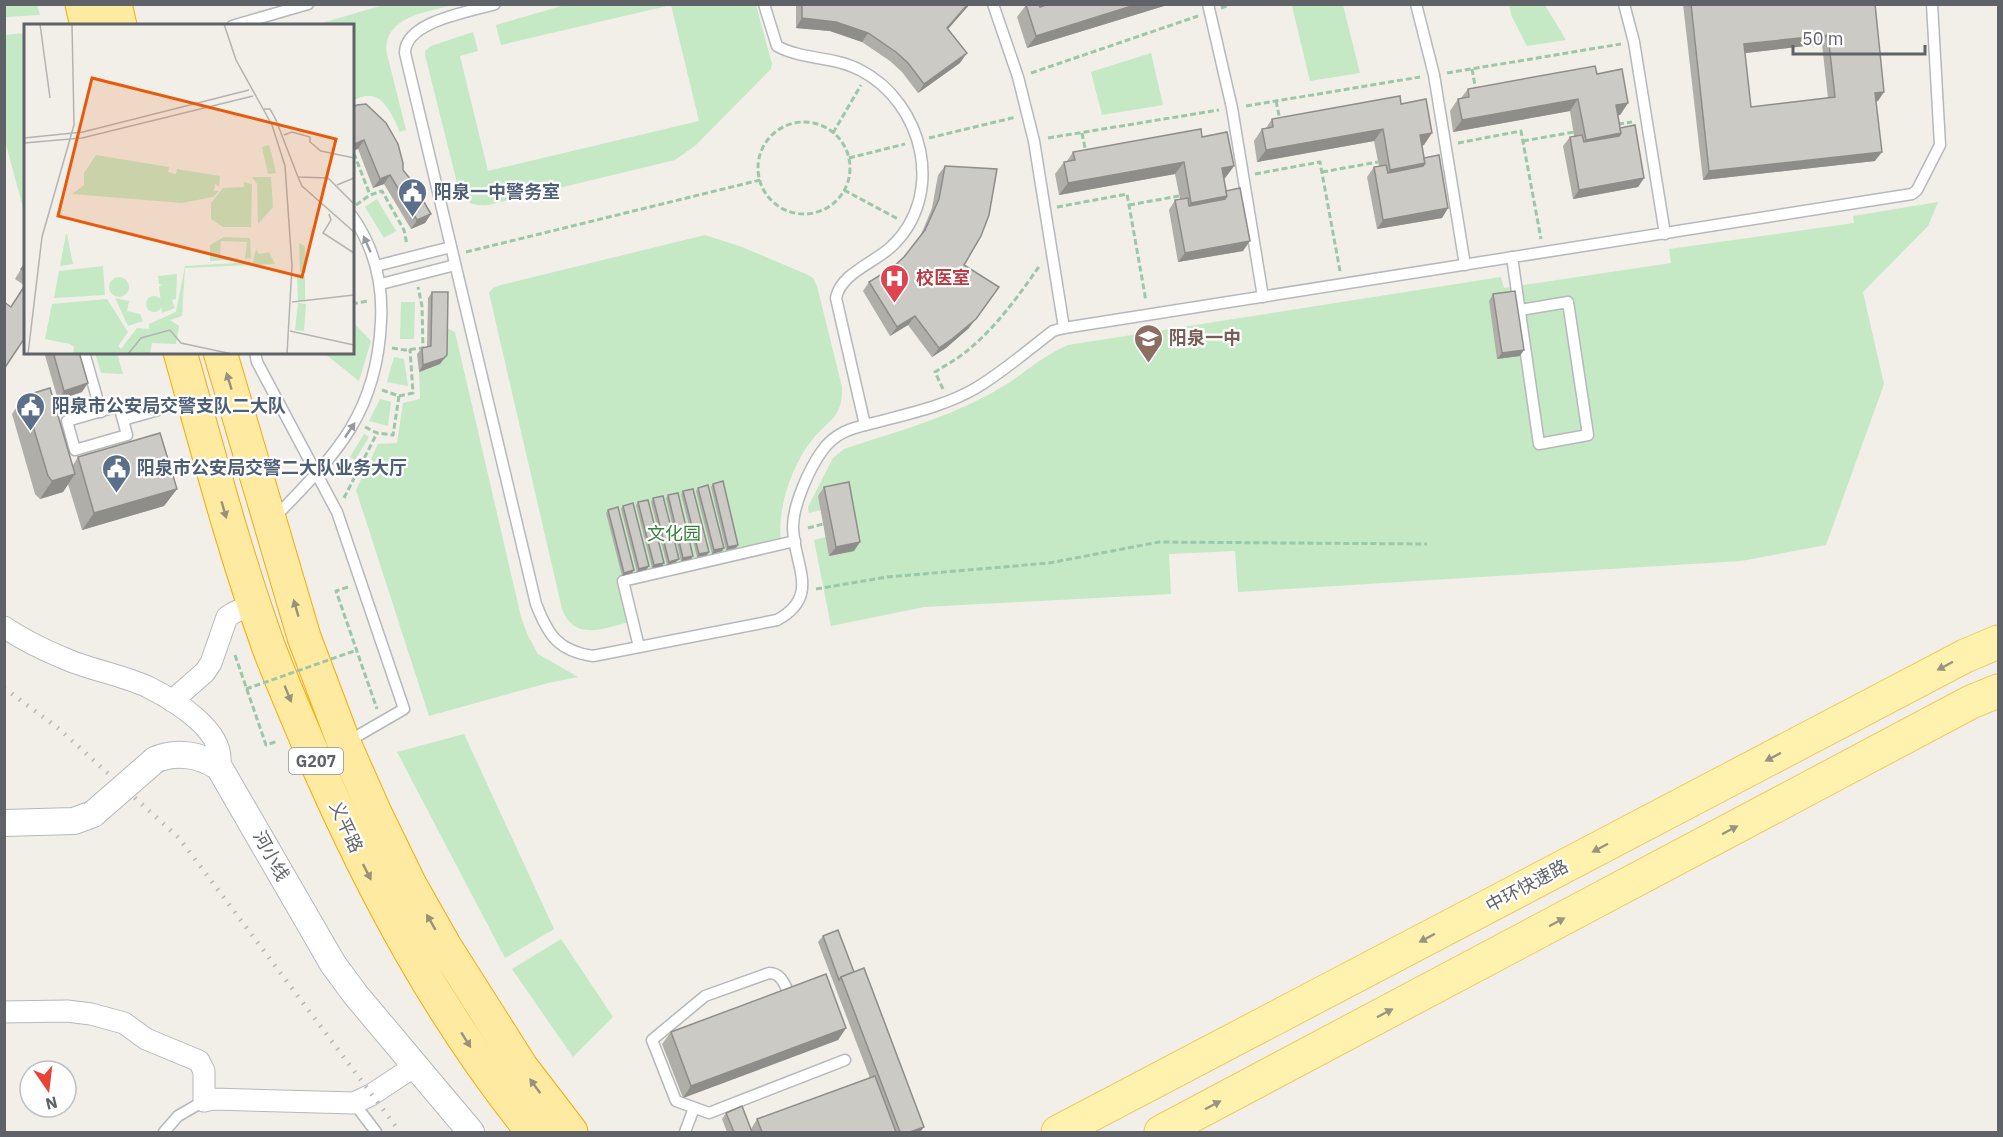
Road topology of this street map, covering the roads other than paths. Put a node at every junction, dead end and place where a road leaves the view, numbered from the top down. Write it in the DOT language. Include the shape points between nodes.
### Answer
graph roads {
  1 [pos="82,4"];
  2 [pos="115,4"];
  3 [pos="308,4"];
  4 [pos="495,4"];
  5 [pos="764,4"];
  6 [pos="993,4"];
  7 [pos="1416,4"];
  8 [pos="1624,4"];
  9 [pos="1932,4"];
  10 [pos="1210,8"];
  11 [pos="87,24"];
  12 [pos="120,24"];
  13 [pos="239,24"];
  14 [pos="354,220"];
  15 [pos="1665,234"];
  16 [pos="453,256"];
  17 [pos="1512,257"];
  18 [pos="1465,265"];
  19 [pos="376,266"];
  20 [pos="381,284"];
  21 [pos="1263,297"];
  22 [pos="1520,310"];
  23 [pos="1064,328"];
  24 [pos="85,354"];
  25 [pos="181,354"];
  26 [pos="221,354"];
  27 [pos="255,354"];
  28 [pos="193,400"];
  29 [pos="101,412"];
  30 [pos="123,420"];
  31 [pos="865,425"];
  32 [pos="315,475"];
  33 [pos="271,522"];
  34 [pos="795,540"];
  35 [pos="255,603"];
  36 [pos="4,627"];
  37 [pos="1998,642"];
  38 [pos="639,647"];
  39 [pos="1998,691"];
  40 [pos="172,701"];
  41 [pos="344,743"];
  42 [pos="219,767"];
  43 [pos="4,823"];
  44 [pos="790,996"];
  45 [pos="4,1012"];
  46 [pos="844,1060"];
  47 [pos="415,1066"];
  48 [pos="204,1101"];
  49 [pos="354,1103"];
  50 [pos="694,1108"];
  51 [pos="164,1132"];
  52 [pos="376,1132"];
  53 [pos="471,1132"];
  54 [pos="533,1132"];
  55 [pos="571,1132"];
  56 [pos="685,1132"];
  57 [pos="1058,1132"];
  58 [pos="1161,1132"];
  1 -- 11 [label="highway"];
  2 -- 12 [label="highway"];
  3 -- 13 [label="lane"];
  4 -- 16 [label="lane" via="426,26 413,33 405,45"];
  5 -- 31 [label="lane" via="777,46 788,52 843,63 867,74 902,105 918,141 922,187 908,225 890,248 846,279 836,298"];
  6 -- 23 [label="lane" via="1018,77 1034,141"];
  7 -- 18 [label="lane" via="1434,75"];
  8 -- 15 [label="lane" via="1634,42"];
  9 -- 15 [label="lane" via="1940,146 1917,190 1906,195"];
  10 -- 21 [label="lane" via="1232,108"];
  19 -- 14 [label="lane, one-way"];
  15 -- 17 [label="lane"];
  16 -- 19 [label="lane"];
  16 -- 20 [label="lane"];
  16 -- 38 [label="lane" via="543,622 561,646 581,654 593,656"];
  17 -- 18 [label="lane"];
  17 -- 22 [label="lane"];
  18 -- 21 [label="lane"];
  19 -- 20 [label="lane"];
  32 -- 20 [label="lane, one-way" via="355,422 371,387 380,347"];
  21 -- 23 [label="lane"];
  22 -- 22 [label="lane" via="1539,444 1588,435 1568,302"];
  23 -- 31 [label="lane" via="1053,331 986,382 910,414"];
  24 -- 29 [label="lane"];
  25 -- 28 [label="highway, 义平路 / G207"];
  33 -- 26 [label="highway, 义平路 / G207, one-way"];
  27 -- 32 [label="lane"];
  28 -- 30 [label="lane"];
  28 -- 35 [label="highway, 义平路 / G207, one-way"];
  29 -- 30 [label="lane" via="119,406"];
  29 -- 30 [label="lane" via="67,421 75,450 127,435"];
  31 -- 34 [label="lane" via="841,432 813,464 795,515"];
  32 -- 33 [label="lane"];
  32 -- 41 [label="lane" via="337,512 404,709"];
  41 -- 33 [label="highway, 义平路 / G207, one-way" via="304,637"];
  34 -- 38 [label="lane" via="802,591 789,614 777,620"];
  34 -- 38 [label="lane" via="623,581"];
  35 -- 40 [label="street" via="227,617 211,663"];
  35 -- 54 [label="highway, 义平路 / G207, one-way" via="293,709 379,897 483,1068"];
  36 -- 40 [label="street" via="62,658 146,687"];
  37 -- 57 [label="main road, 中环快速路, one-way"];
  58 -- 39 [label="main road, one-way"];
  40 -- 42 [label="street" via="205,726 221,753"];
  55 -- 41 [label="highway, 义平路 / G207, one-way" via="522,1068 444,945 410,885"];
  42 -- 43 [label="street, bridge" via="198,758 171,754 155,760 93,814 74,821"];
  42 -- 47 [label="street, 河小线" via="323,951"];
  44 -- 50 [label="lane" via="780,976 769,973 705,996 652,1040 676,1101"];
  45 -- 48 [label="street" via="67,1011 124,1023 146,1039 199,1061 204,1071"];
  46 -- 50 [label="lane" via="709,1113"];
  47 -- 49 [label="street"];
  47 -- 53 [label="street, 河小线"];
  48 -- 49 [label="street"];
  48 -- 51 [label="lane" via="178,1116"];
  49 -- 52 [label="lane"];
  50 -- 56 [label="lane"];
}
